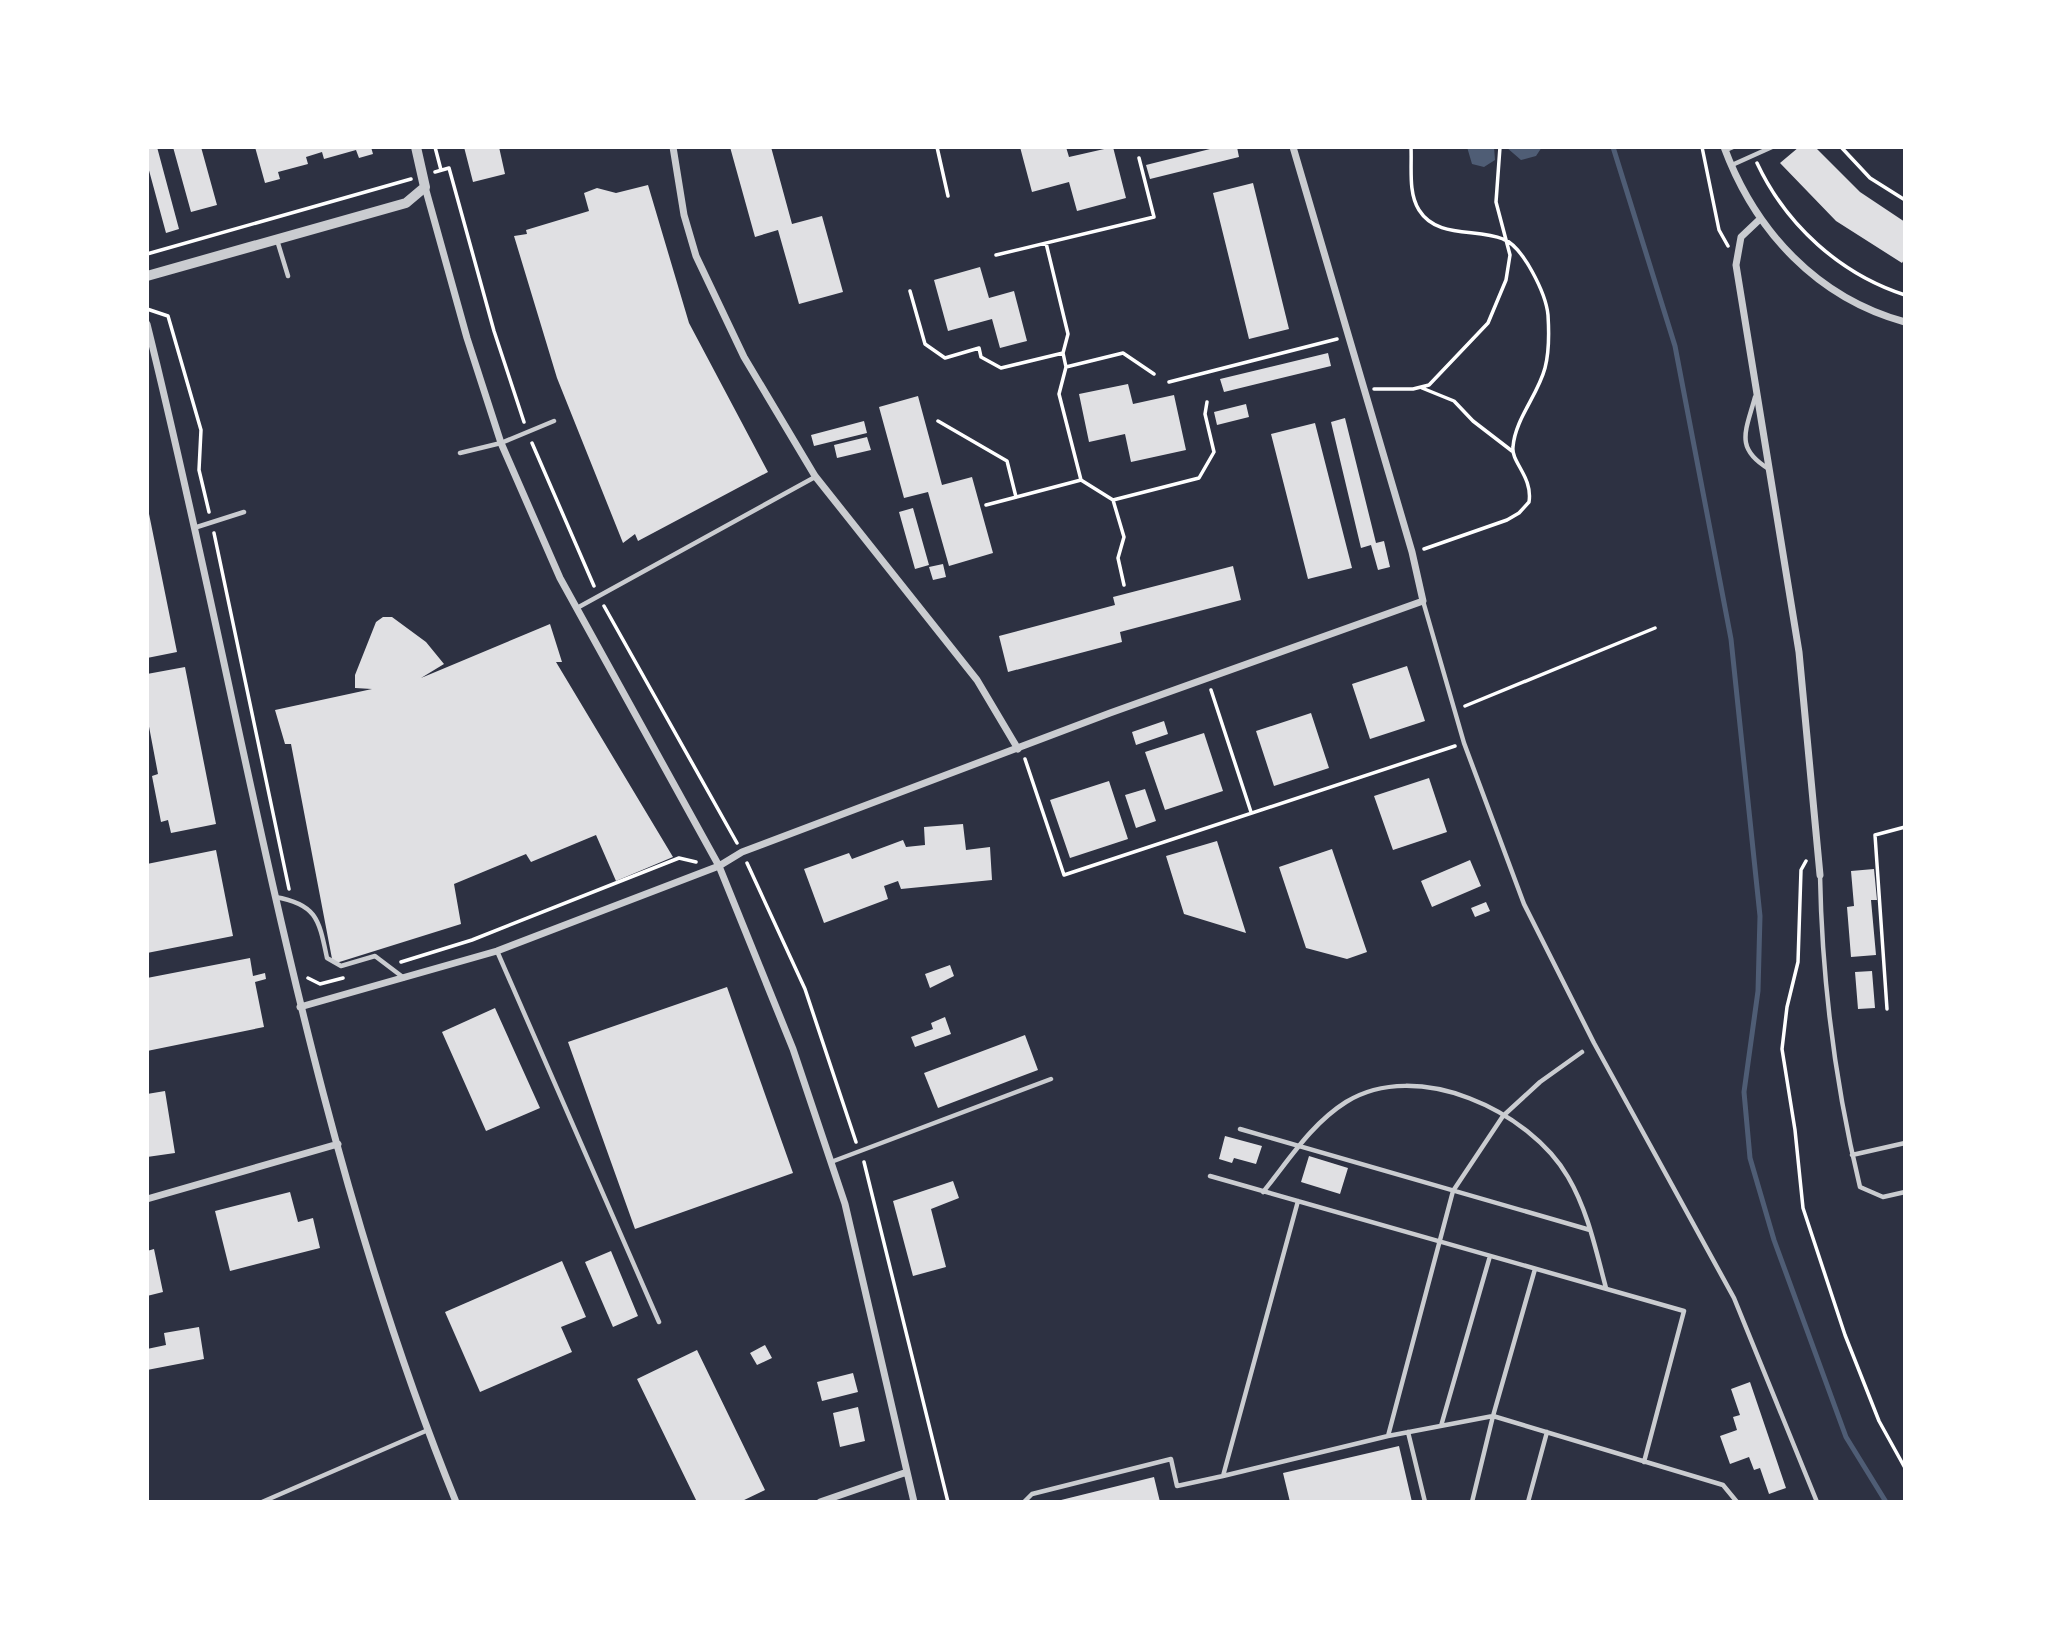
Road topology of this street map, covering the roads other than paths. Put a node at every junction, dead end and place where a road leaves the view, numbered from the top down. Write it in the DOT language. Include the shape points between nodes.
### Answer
graph roads {
  1 [pos="416,147"];
  2 [pos="673,147"];
  3 [pos="1293,147"];
  4 [pos="1772,147"];
  5 [pos="1728,148"];
  6 [pos="1731,165"];
  7 [pos="425,187"];
  8 [pos="1760,219"];
  9 [pos="277,239"];
  10 [pos="147,276"];
  11 [pos="288,276"];
  12 [pos="1905,322"];
  13 [pos="147,324"];
  14 [pos="1757,393"];
  15 [pos="554,421"];
  16 [pos="500,443"];
  17 [pos="460,453"];
  18 [pos="1769,469"];
  19 [pos="816,476"];
  20 [pos="244,512"];
  21 [pos="197,527"];
  22 [pos="1423,601"];
  23 [pos="576,608"];
  24 [pos="1018,749"];
  25 [pos="719,866"];
  26 [pos="1820,875"];
  27 [pos="275,897"];
  28 [pos="497,951"];
  29 [pos="405,978"];
  30 [pos="300,1007"];
  31 [pos="1581,1052"];
  32 [pos="1051,1079"];
  33 [pos="1503,1116"];
  34 [pos="1240,1129"];
  35 [pos="1905,1143"];
  36 [pos="338,1144"];
  37 [pos="1299,1147"];
  38 [pos="1852,1155"];
  39 [pos="830,1162"];
  40 [pos="1210,1177"];
  41 [pos="1453,1191"];
  42 [pos="1264,1192"];
  43 [pos="1905,1192"];
  44 [pos="147,1199"];
  45 [pos="1298,1201"];
  46 [pos="1590,1230"];
  47 [pos="1438,1241"];
  48 [pos="1490,1256"];
  49 [pos="1535,1269"];
  50 [pos="1606,1289"];
  51 [pos="659,1322"];
  52 [pos="1493,1416"];
  53 [pos="1441,1426"];
  54 [pos="428,1430"];
  55 [pos="1408,1432"];
  56 [pos="1547,1432"];
  57 [pos="1388,1436"];
  58 [pos="1644,1462"];
  59 [pos="907,1472"];
  60 [pos="1223,1476"];
  61 [pos="262,1502"];
  62 [pos="456,1502"];
  63 [pos="820,1502"];
  64 [pos="914,1502"];
  65 [pos="1024,1502"];
  66 [pos="1425,1502"];
  67 [pos="1472,1502"];
  68 [pos="1528,1502"];
  69 [pos="1737,1502"];
  70 [pos="1817,1502"];
  1 -- 7 [label="street"];
  2 -- 19 [label="street" via="684,215 701,269 744,358"];
  3 -- 22 [label="street"];
  4 -- 6 [label="lane"];
  5 -- 6 [label="street"];
  6 -- 8 [label="street"];
  7 -- 9 [label="street" via="406,203"];
  7 -- 16 [label="street"];
  8 -- 12 [label="street" via="1788,253 1836,292"];
  8 -- 14 [label="street" via="1741,237 1736,251"];
  9 -- 10 [label="street"];
  9 -- 11 [label="lane"];
  13 -- 21 [label="street"];
  14 -- 18 [label="street"];
  14 -- 18 [label="lane" via="1745,440 1753,459"];
  15 -- 16 [label="lane"];
  16 -- 17 [label="lane"];
  16 -- 23 [label="street"];
  18 -- 26 [label="street" via="1799,652"];
  19 -- 23 [label="lane"];
  19 -- 24 [label="street" via="977,680"];
  20 -- 21 [label="lane"];
  21 -- 27 [label="street"];
  22 -- 24 [label="street"];
  22 -- 70 [label="lane" via="1453,710 1524,904 1594,1043 1734,1298"];
  23 -- 25 [label="street"];
  24 -- 25 [label="street" via="742,852"];
  25 -- 28 [label="street"];
  25 -- 39 [label="street" via="793,1049"];
  26 -- 38 [label="lane" via="1821,944 1834,1058"];
  27 -- 29 [label="lane" via="307,907 319,921 327,958 341,966 375,956"];
  27 -- 30 [label="street"];
  28 -- 29 [label="street"];
  28 -- 51 [label="lane"];
  29 -- 30 [label="street"];
  30 -- 36 [label="street"];
  31 -- 33 [label="lane"];
  32 -- 39 [label="lane"];
  33 -- 37 [label="lane" via="1454,1091 1415,1086 1385,1089 1349,1100 1323,1118"];
  33 -- 41 [label="lane"];
  33 -- 46 [label="lane" via="1547,1151 1568,1176"];
  34 -- 37 [label="lane"];
  35 -- 38 [label="lane"];
  36 -- 44 [label="street"];
  36 -- 54 [label="street" via="367,1251"];
  37 -- 41 [label="lane"];
  37 -- 42 [label="lane"];
  38 -- 43 [label="lane" via="1860,1187 1883,1197"];
  39 -- 59 [label="street" via="845,1205"];
  40 -- 42 [label="lane"];
  41 -- 46 [label="lane"];
  41 -- 47 [label="lane"];
  42 -- 45 [label="lane"];
  45 -- 47 [label="lane"];
  45 -- 60 [label="lane"];
  46 -- 50 [label="lane"];
  47 -- 48 [label="lane"];
  47 -- 57 [label="lane"];
  48 -- 49 [label="lane"];
  48 -- 53 [label="lane"];
  49 -- 50 [label="lane"];
  49 -- 52 [label="lane"];
  50 -- 58 [label="lane" via="1684,1311"];
  52 -- 53 [label="lane"];
  52 -- 56 [label="lane"];
  52 -- 67 [label="lane"];
  53 -- 55 [label="lane"];
  54 -- 61 [label="lane"];
  54 -- 62 [label="street"];
  55 -- 57 [label="lane"];
  55 -- 66 [label="lane"];
  56 -- 58 [label="lane"];
  56 -- 68 [label="lane"];
  57 -- 60 [label="lane"];
  58 -- 69 [label="lane" via="1723,1485"];
  59 -- 63 [label="street"];
  59 -- 64 [label="street"];
  60 -- 65 [label="lane" via="1177,1486 1171,1459 1032,1494"];
}
